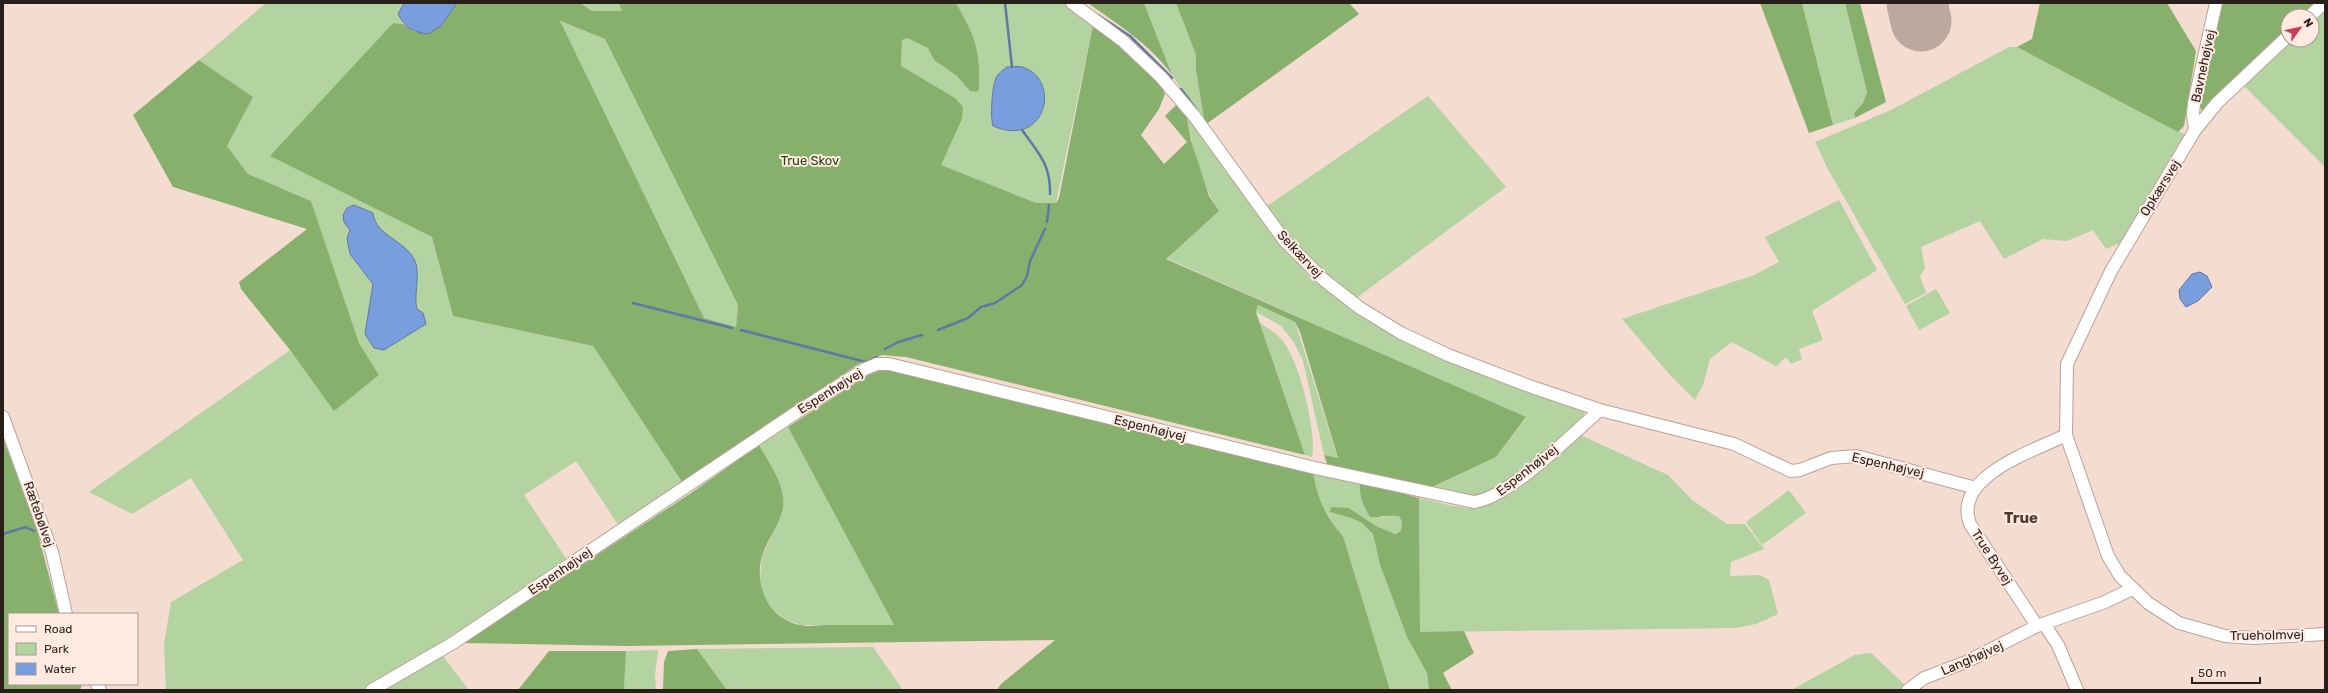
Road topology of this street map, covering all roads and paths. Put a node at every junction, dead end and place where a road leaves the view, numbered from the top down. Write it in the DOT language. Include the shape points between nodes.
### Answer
graph roads {
  1 [pos="1072,3"];
  2 [pos="2216,3"];
  3 [pos="2280,44"];
  4 [pos="2195,130"];
  5 [pos="1600,410"];
  6 [pos="3,417"];
  7 [pos="2066,435"];
  8 [pos="1976,488"];
  9 [pos="2132,589"];
  10 [pos="66,613"];
  11 [pos="2041,625"];
  12 [pos="2325,634"];
  13 [pos="372,690"];
  14 [pos="1908,690"];
  15 [pos="2077,690"];
  1 -- 5 [label="street, Selkærvej" via="1123,41 1157,72 1195,117 1284,240 1324,280 1360,308 1401,333 1448,355"];
  2 -- 4 [label="street, Bavnehøjvej" via="2194,103"];
  3 -- 4 [label="street, Opkærsvej" via="2217,103"];
  4 -- 7 [label="street, Opkærsvej" via="2111,271 2067,364"];
  5 -- 8 [label="street, Espenhøjvej" via="1734,444 1791,471 1831,458 1856,456"];
  5 -- 13 [label="street, Espenhøjvej" via="1512,485 1491,498 1474,502 1316,468 889,364 877,364 797,412 454,643"];
  6 -- 10 [label="street, Rætebølvej" via="52,552"];
  7 -- 8 [label="street, True Byvej" via="1991,473"];
  7 -- 9 [label="street" via="2108,556 2120,576"];
  8 -- 11 [label="street, True Byvej" via="1966,513 1970,524"];
  9 -- 11 [label="street" via="2105,602"];
  9 -- 12 [label="street, Trueholmvej" via="2165,616 2200,630 2225,636 2254,638"];
  11 -- 14 [label="street, Langhøjvej" via="1966,662 1924,678"];
  11 -- 15 [label="street" via="2058,645"];
}
